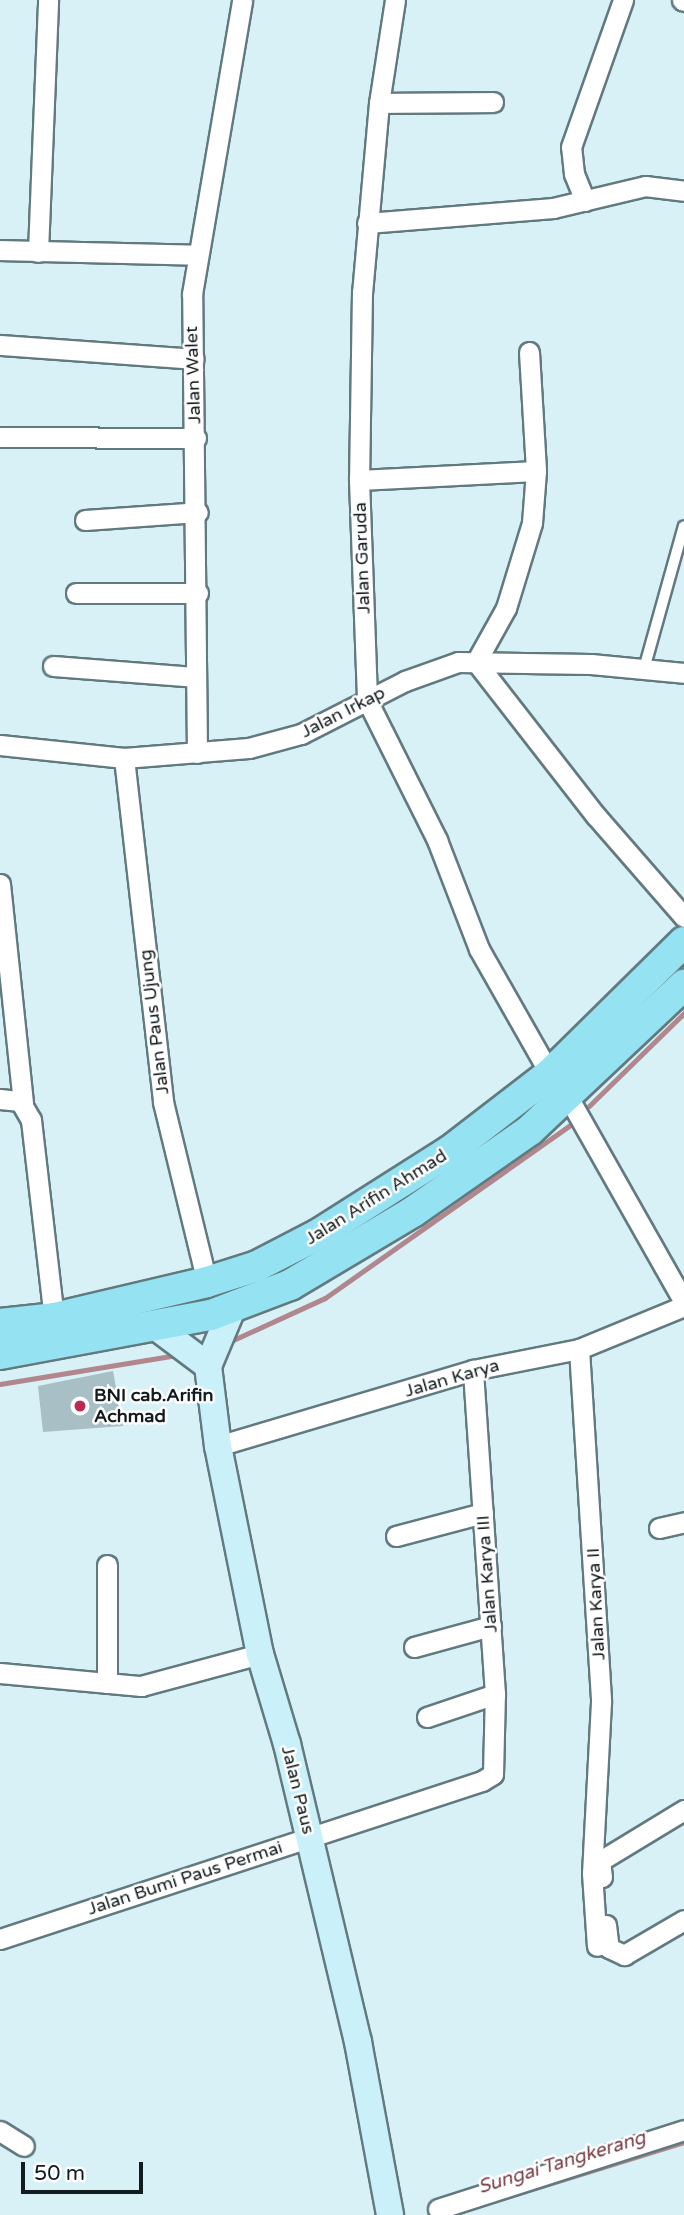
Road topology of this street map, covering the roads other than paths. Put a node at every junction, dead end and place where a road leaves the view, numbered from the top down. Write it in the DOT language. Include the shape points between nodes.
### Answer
graph roads {
  1 [pos="48,0"];
  2 [pos="242,0"];
  3 [pos="395,0"];
  4 [pos="623,0"];
  5 [pos="493,102"];
  6 [pos="379,103"];
  7 [pos="684,191"];
  8 [pos="585,201"];
  9 [pos="367,223"];
  10 [pos="0,250"];
  11 [pos="38,252"];
  12 [pos="198,255"];
  13 [pos="0,345"];
  14 [pos="529,352"];
  15 [pos="193,359"];
  16 [pos="0,437"];
  17 [pos="196,438"];
  18 [pos="536,471"];
  19 [pos="359,480"];
  20 [pos="198,512"];
  21 [pos="85,520"];
  22 [pos="684,526"];
  23 [pos="76,593"];
  24 [pos="198,593"];
  25 [pos="476,662"];
  26 [pos="53,666"];
  27 [pos="644,669"];
  28 [pos="684,673"];
  29 [pos="195,677"];
  30 [pos="367,700"];
  31 [pos="0,745"];
  32 [pos="197,753"];
  33 [pos="124,758"];
  34 [pos="0,884"];
  35 [pos="684,917"];
  36 [pos="684,942"];
  37 [pos="684,985"];
  38 [pos="550,1074"];
  39 [pos="569,1097"];
  40 [pos="0,1099"];
  41 [pos="23,1104"];
  42 [pos="207,1282"];
  43 [pos="684,1304"];
  44 [pos="232,1309"];
  45 [pos="54,1318"];
  46 [pos="0,1324"];
  47 [pos="155,1326"];
  48 [pos="579,1349"];
  49 [pos="0,1354"];
  50 [pos="208,1366"];
  51 [pos="473,1370"];
  52 [pos="218,1446"];
  53 [pos="483,1513"];
  54 [pos="684,1522"];
  55 [pos="659,1528"];
  56 [pos="396,1536"];
  57 [pos="107,1565"];
  58 [pos="491,1626"];
  59 [pos="414,1647"];
  60 [pos="260,1654"];
  61 [pos="0,1673"];
  62 [pos="107,1683"];
  63 [pos="495,1694"];
  64 [pos="427,1717"];
  65 [pos="490,1777"];
  66 [pos="684,1810"];
  67 [pos="310,1836"];
  68 [pos="684,1920"];
  69 [pos="0,1939"];
  70 [pos="597,1946"];
  71 [pos="684,2130"];
  72 [pos="0,2131"];
  73 [pos="24,2146"];
  74 [pos="438,2209"];
  75 [pos="390,2215"];
  1 -- 11 [label="street"];
  2 -- 12 [label="street, Jalan Walet"];
  3 -- 6 [label="street, Jalan Garuda"];
  4 -- 8 [label="street" via="570,147"];
  5 -- 6 [label="street"];
  6 -- 9 [label="street, Jalan Garuda"];
  7 -- 8 [label="street" via="645,186"];
  8 -- 9 [label="street"];
  9 -- 19 [label="street, Jalan Garuda"];
  10 -- 11 [label="street"];
  11 -- 12 [label="street"];
  12 -- 15 [label="street, Jalan Walet" via="192,294"];
  13 -- 15 [label="street"];
  14 -- 18 [label="street"];
  15 -- 17 [label="street, Jalan Walet"];
  16 -- 17 [label="street"];
  17 -- 20 [label="street, Jalan Walet"];
  18 -- 19 [label="street"];
  18 -- 25 [label="street" via="532,523 520,572"];
  19 -- 30 [label="street, Jalan Garuda"];
  20 -- 21 [label="street"];
  20 -- 24 [label="street, Jalan Walet"];
  22 -- 27 [label="lane"];
  23 -- 24 [label="street"];
  24 -- 29 [label="street, Jalan Walet"];
  25 -- 27 [label="street, Jalan Irkap"];
  25 -- 30 [label="street, Jalan Irkap" via="445,665"];
  25 -- 35 [label="street" via="596,816"];
  26 -- 29 [label="street"];
  27 -- 28 [label="street, Jalan Irkap"];
  29 -- 32 [label="street, Jalan Walet"];
  30 -- 32 [label="street, Jalan Irkap" via="275,743"];
  30 -- 38 [label="street, Jalan Garuda" via="437,840 479,949"];
  31 -- 33 [label="street, Jalan Irkap"];
  32 -- 33 [label="street, Jalan Irkap"];
  33 -- 42 [label="street, Jalan Paus Ujung" via="163,1102"];
  34 -- 41 [label="street"];
  36 -- 38 [label="main road, Jalan Arifin Ahmad"];
  37 -- 39 [label="main road, Jalan Arifin Ahmad"];
  38 -- 42 [label="main road, Jalan Arifin Ahmad" via="450,1151 330,1227 257,1266"];
  39 -- 43 [label="street, Jalan Karya"];
  39 -- 44 [label="main road, Jalan Arifin Ahmad" via="502,1151 414,1211 290,1285"];
  40 -- 41 [label="street"];
  41 -- 45 [label="street" via="31,1119"];
  42 -- 45 [label="main road, Jalan Arifin Ahmad"];
  43 -- 48 [label="street, Jalan Karya"];
  44 -- 47 [label="main road, Jalan Arifin Ahmad"];
  44 -- 50 [label="main road, Jalan Paus"];
  45 -- 46 [label="main road, Jalan Arifin Ahmad"];
  47 -- 49 [label="main road, Jalan Arifin Ahmad"];
  47 -- 50 [label="main road"];
  48 -- 51 [label="street, Jalan Karya"];
  48 -- 70 [label="street, Jalan Karya II" via="601,1702 593,1859"];
  50 -- 52 [label="main road, Jalan Paus"];
  51 -- 52 [label="street, Jalan Karya"];
  51 -- 53 [label="street, Jalan Karya III"];
  52 -- 60 [label="main road, Jalan Paus"];
  53 -- 56 [label="street"];
  53 -- 58 [label="street, Jalan Karya III"];
  54 -- 55 [label="street"];
  57 -- 62 [label="street"];
  58 -- 59 [label="street"];
  58 -- 63 [label="street, Jalan Karya III"];
  60 -- 62 [label="street" via="158,1684"];
  60 -- 67 [label="main road, Jalan Paus"];
  61 -- 62 [label="street"];
  63 -- 64 [label="street"];
  63 -- 65 [label="street, Jalan Karya III" via="495,1762"];
  65 -- 67 [label="street, Jalan Bumi Paus Permai"];
  66 -- 68 [label="street" via="600,1861 607,1944 614,1952 628,1953"];
  67 -- 69 [label="street, Jalan Bumi Paus Permai"];
  67 -- 75 [label="main road, Jalan Paus" via="358,2042"];
  71 -- 74 [label="street"];
  72 -- 73 [label="street"];
}
